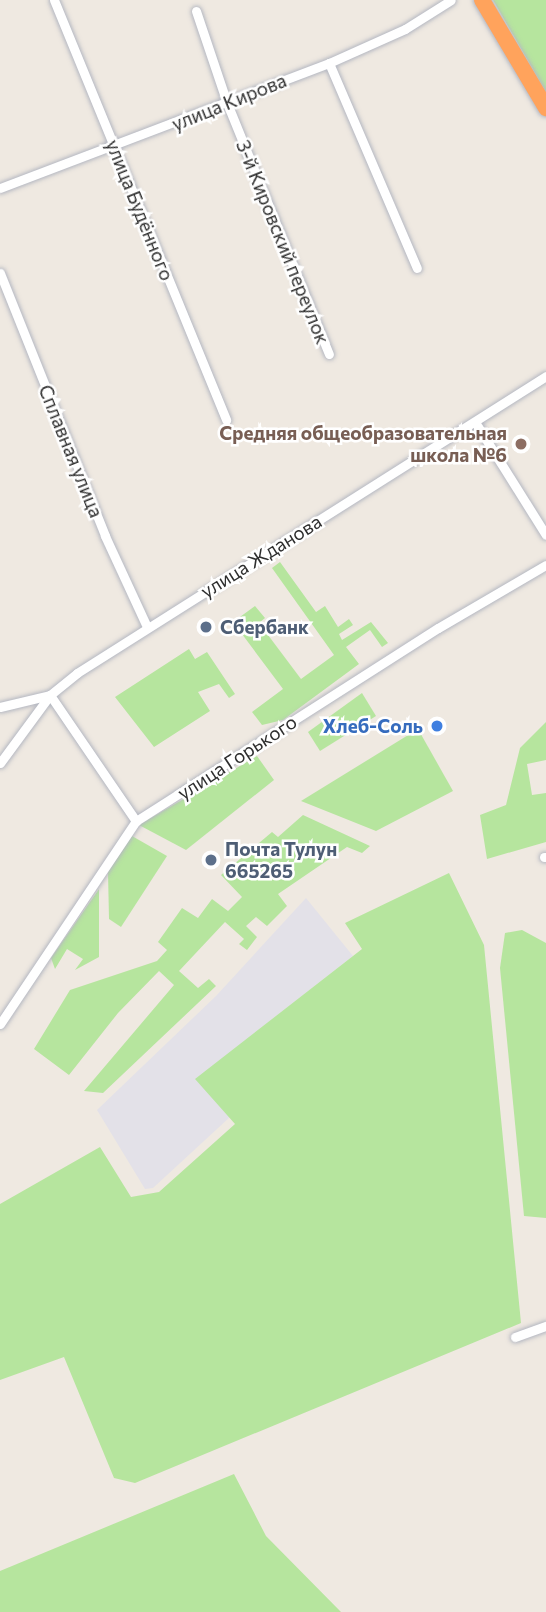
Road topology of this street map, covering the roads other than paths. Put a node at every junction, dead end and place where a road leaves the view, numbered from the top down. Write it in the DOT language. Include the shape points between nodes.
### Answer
graph roads {
  1 [pos="54,0"];
  2 [pos="482,0"];
  3 [pos="445,2"];
  4 [pos="196,11"];
  5 [pos="329,62"];
  6 [pos="227,103"];
  7 [pos="546,108"];
  8 [pos="114,148"];
  9 [pos="0,188"];
  10 [pos="417,268"];
  11 [pos="0,273"];
  12 [pos="328,354"];
  13 [pos="546,376"];
  14 [pos="226,420"];
  15 [pos="475,422"];
  16 [pos="546,535"];
  17 [pos="546,565"];
  18 [pos="147,627"];
  19 [pos="50,695"];
  20 [pos="0,707"];
  21 [pos="0,764"];
  22 [pos="136,821"];
  23 [pos="0,1024"];
  24 [pos="546,1326"];
  25 [pos="515,1336"];
  1 -- 8 [label="street, улица Будённого"];
  2 -- 7 [label="highway"];
  3 -- 5 [label="street, улица Кирова" via="391,36"];
  4 -- 6 [label="street, 3-й Кировский переулок"];
  5 -- 6 [label="street, улица Кирова"];
  5 -- 10 [label="street"];
  6 -- 8 [label="street, улица Кирова"];
  6 -- 12 [label="street, 3-й Кировский переулок"];
  8 -- 9 [label="street, улица Кирова"];
  8 -- 14 [label="street, улица Будённого"];
  11 -- 18 [label="street, Сплавная улица" via="105,536"];
  13 -- 15 [label="street, улица Жданова"];
  15 -- 16 [label="street"];
  15 -- 18 [label="street, улица Жданова"];
  17 -- 22 [label="street, улица Горького" via="438,628"];
  18 -- 19 [label="street, улица Жданова"];
  19 -- 20 [label="street"];
  19 -- 21 [label="street, улица Жданова"];
  19 -- 22 [label="street"];
  22 -- 23 [label="street, улица Горького"];
  24 -- 25 [label="street"];
}
